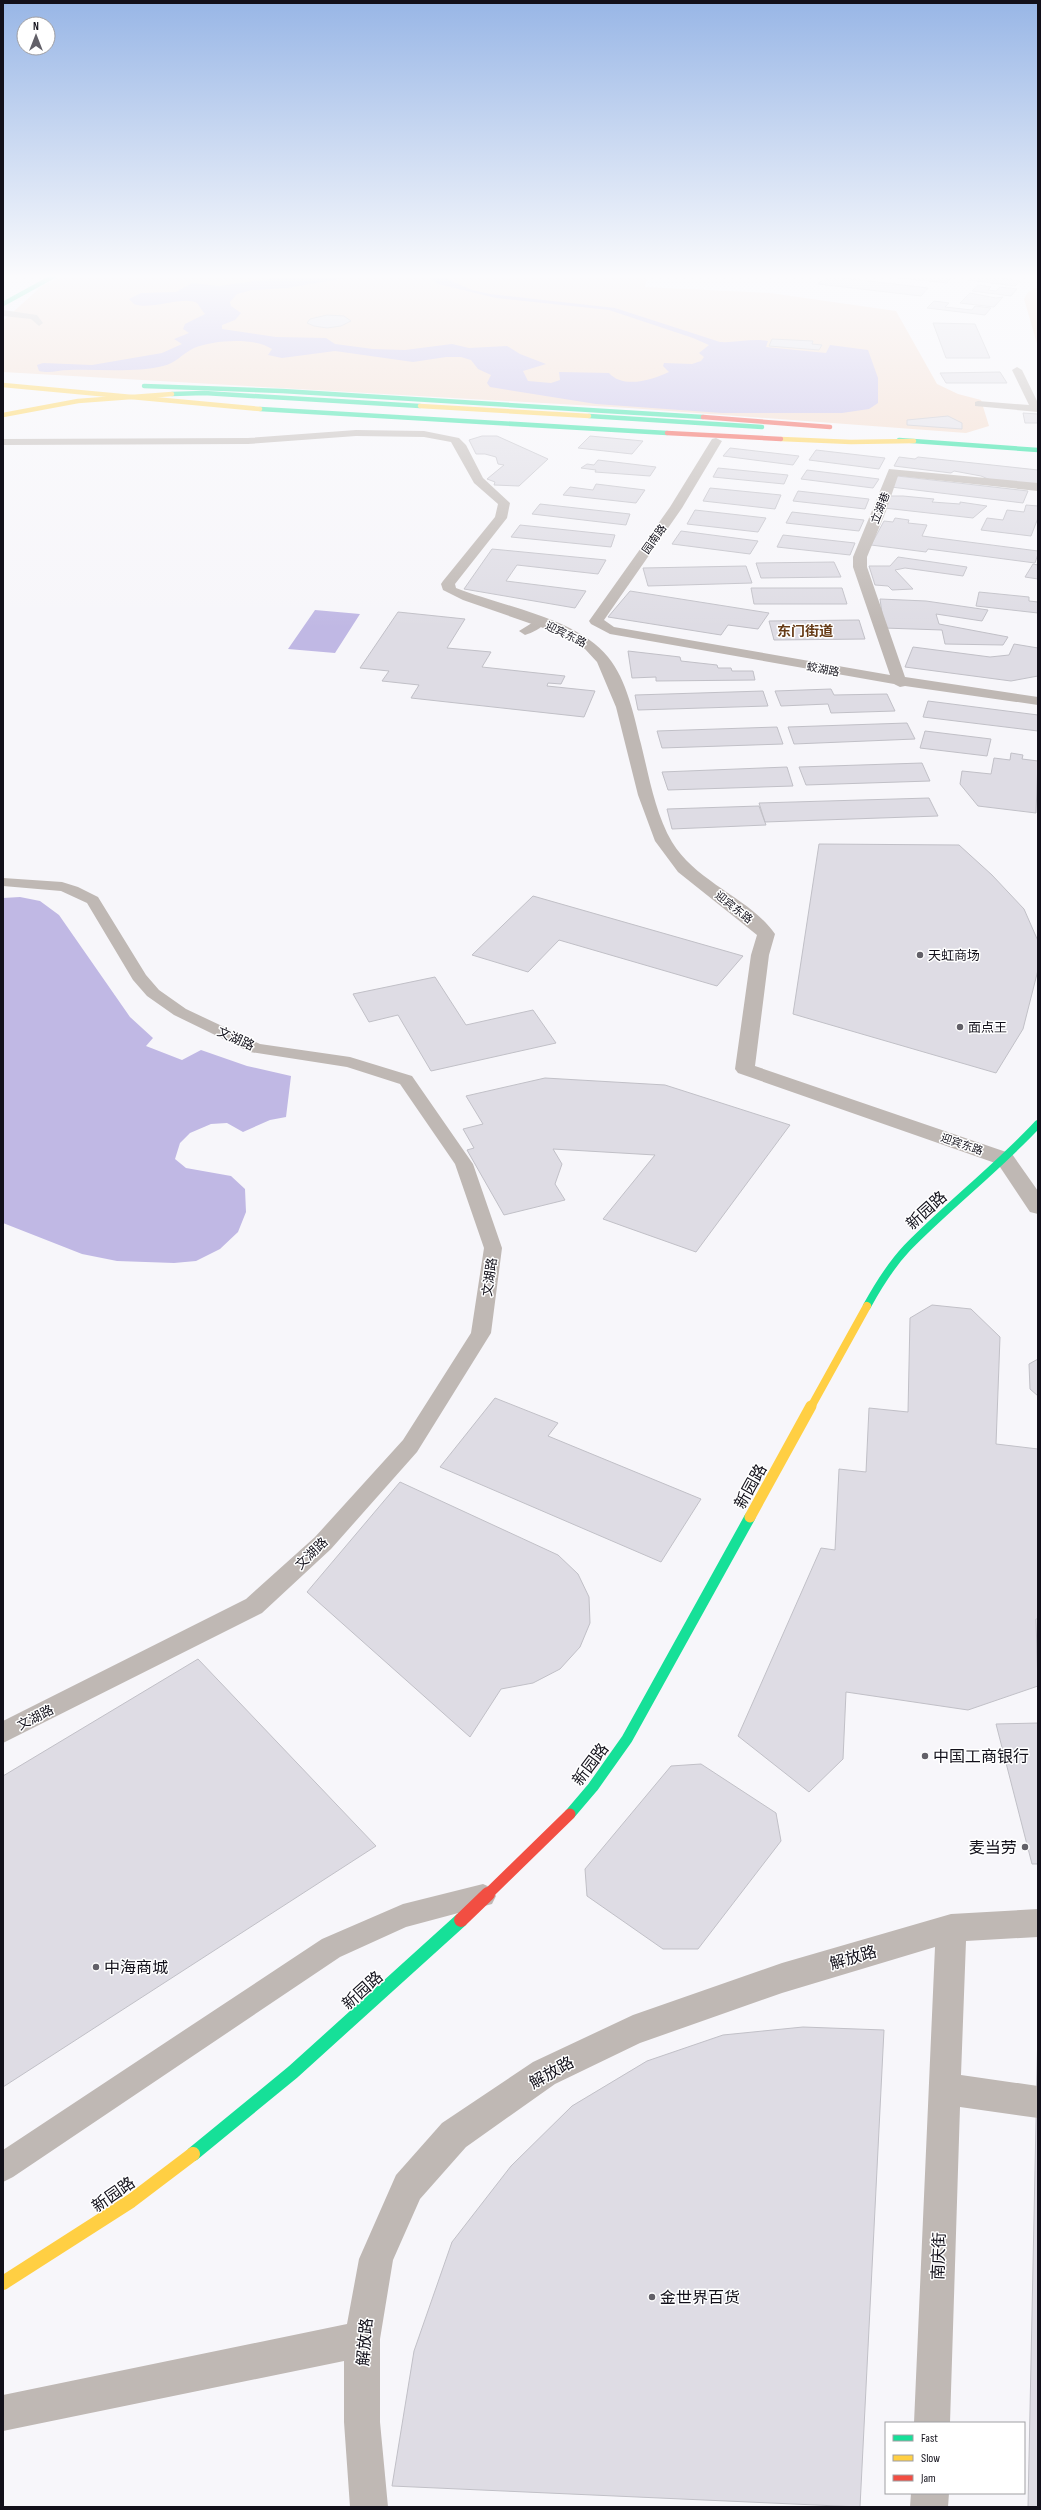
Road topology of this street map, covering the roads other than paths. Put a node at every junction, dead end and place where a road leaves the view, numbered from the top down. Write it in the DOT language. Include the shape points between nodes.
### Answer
graph roads {
  1 [pos="105,393"];
  2 [pos="200,393"];
  3 [pos="206,393"];
  4 [pos="319,393"];
  5 [pos="1029,393"];
  6 [pos="978,404"];
  7 [pos="1037,409"];
  8 [pos="3,415"];
  9 [pos="3,421"];
  10 [pos="840,427"];
  11 [pos="761,429"];
  12 [pos="876,431"];
  13 [pos="914,439"];
  14 [pos="716,441"];
  15 [pos="3,442"];
  16 [pos="1038,444"];
  17 [pos="1038,450"];
  18 [pos="1038,487"];
  19 [pos="540,622"];
  20 [pos="610,630"];
  21 [pos="525,631"];
  22 [pos="900,683"];
  23 [pos="1038,701"];
  24 [pos="3,882"];
  25 [pos="1038,1124"];
  26 [pos="1005,1159"];
  27 [pos="1038,1207"];
  28 [pos="3,1733"];
  29 [pos="489,1895"];
  30 [pos="1038,1923"];
  31 [pos="950,1928"];
  32 [pos="947,2007"];
  33 [pos="944,2088"];
  34 [pos="1036,2102"];
  35 [pos="3,2167"];
  36 [pos="3,2283"];
  37 [pos="362,2339"];
  38 [pos="3,2413"];
  39 [pos="932,2422"];
  40 [pos="930,2494"];
  41 [pos="369,2507"];
  42 [pos="929,2507"];
  1 -- 11 [label="main road" via="206,406 352,415"];
  2 -- 8 [label="main road, bridge" via="113,396 62,402"];
  3 -- 11 [label="main road, bridge"];
  4 -- 11 [label="main road"];
  5 -- 7 [label="lane"];
  6 -- 7 [label="lane"];
  9 -- 11 [label="main road" via="99,403 189,398"];
  10 -- 11 [label="main road"];
  11 -- 13 [label="main road"];
  12 -- 13 [label="main road"];
  13 -- 16 [label="main road"];
  13 -- 17 [label="main road"];
  14 -- 20 [label="street, 园南路" via="676,508 596,621"];
  15 -- 19 [label="street, 迎宾东路" via="248,442 399,432 455,440 467,454 478,480 504,503 501,518 448,584 450,590"];
  18 -- 22 [label="street, 立湖巷" via="893,472 860,562"];
  19 -- 21 [label="lane"];
  19 -- 26 [label="street, 迎宾东路" via="567,633 591,647 605,660 615,678 637,764 663,841 683,868 750,918 766,934 760,955 744,1069"];
  20 -- 22 [label="street, 蛟湖路"];
  22 -- 23 [label="street, 蛟湖路"];
  24 -- 28 [label="lane, 文湖路" via="48,884 83,892 93,900 139,976 153,993 180,1012 256,1048 350,1062 406,1080 464,1164 493,1248 481,1333 410,1446 323,1543 254,1606"];
  25 -- 26 [label="main road, 新园路"];
  26 -- 27 [label="street"];
  26 -- 29 [label="main road, 新园路" via="906,1249 880,1283 627,1739 593,1787 548,1837"];
  29 -- 35 [label="lane" via="403,1916 332,1948"];
  29 -- 36 [label="main road, 新园路" via="293,2072 199,2149 131,2201"];
  30 -- 31 [label="street, 解放路"];
  31 -- 33 [label="street, 南庆街"];
  31 -- 37 [label="street, 解放路" via="782,1978 633,2030 544,2072 518,2090 454,2135 408,2187 376,2259"];
  32 -- 33 [label="street, 南庆街"];
  33 -- 34 [label="street"];
  33 -- 39 [label="street, 南庆街"];
  37 -- 38 [label="street"];
  37 -- 41 [label="street, 解放路" via="362,2422"];
  40 -- 42 [label="street"];
}
